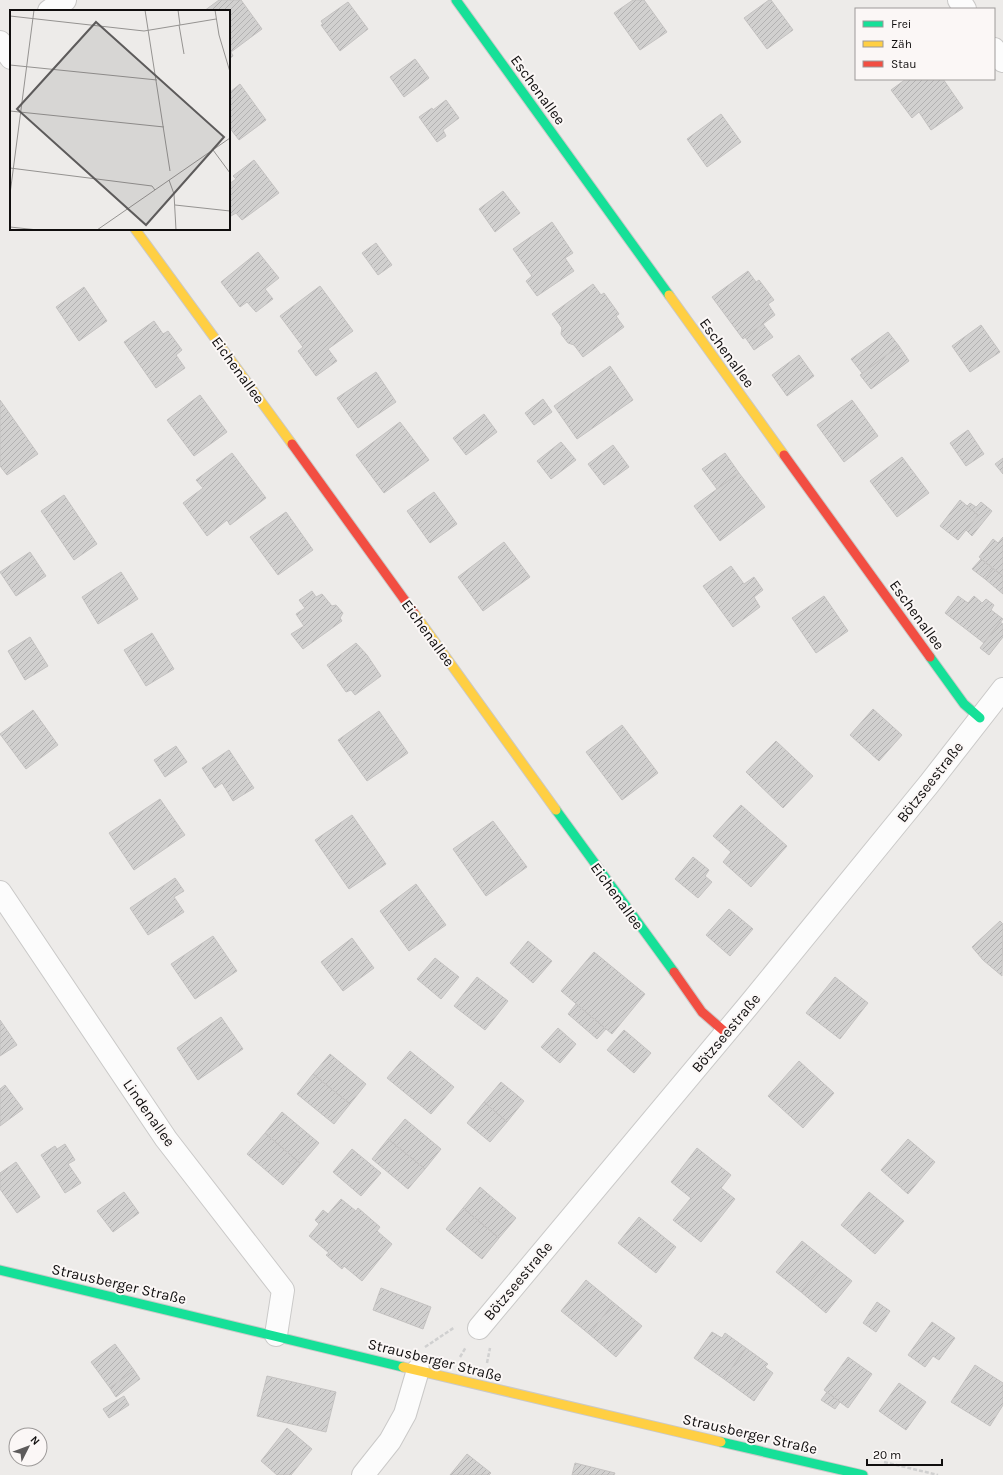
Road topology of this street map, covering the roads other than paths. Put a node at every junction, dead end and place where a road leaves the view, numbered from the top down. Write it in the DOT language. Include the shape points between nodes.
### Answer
graph roads {
  1 [pos="65,0"];
  2 [pos="456,0"];
  3 [pos="50,10"];
  4 [pos="995,50"];
  5 [pos="1003,62"];
  6 [pos="136,230"];
  7 [pos="1003,689"];
  8 [pos="980,718"];
  9 [pos="0,892"];
  10 [pos="726,1032"];
  11 [pos="0,1270"];
  12 [pos="479,1328"];
  13 [pos="276,1335"];
  14 [pos="418,1370"];
  15 [pos="363,1475"];
  16 [pos="863,1475"];
  1 -- 3 [label="street"];
  2 -- 8 [label="street, Eschenallee" via="964,704"];
  4 -- 5 [label="street"];
  6 -- 10 [label="street, Eichenallee" via="702,1012"];
  7 -- 8 [label="street, Bötzseestraße"];
  8 -- 10 [label="street, Bötzseestraße"];
  9 -- 13 [label="street, Lindenallee" via="166,1139 283,1290"];
  10 -- 12 [label="street, Bötzseestraße"];
  11 -- 13 [label="street, Strausberger Straße"];
  13 -- 14 [label="street, Strausberger Straße"];
  14 -- 15 [label="street" via="405,1414 390,1441"];
  14 -- 16 [label="street, Strausberger Straße"];
}
